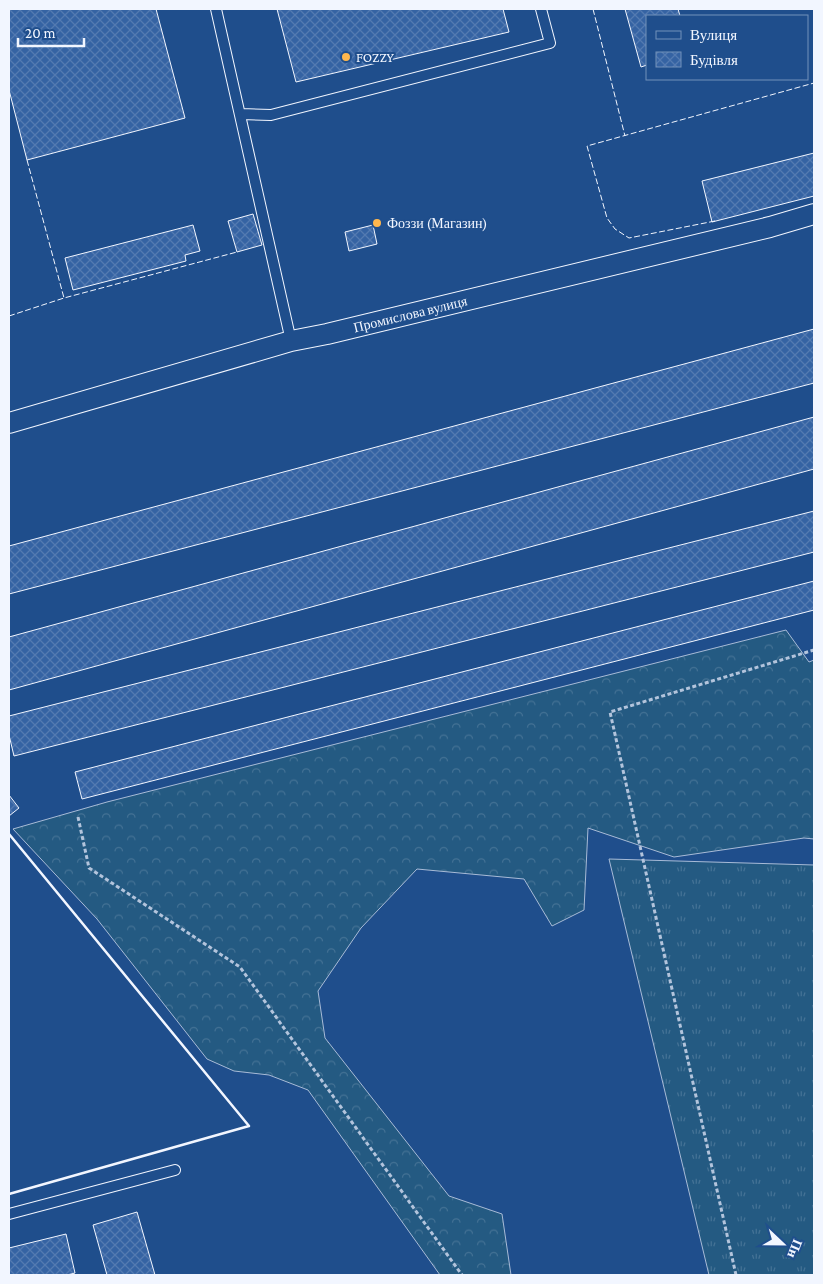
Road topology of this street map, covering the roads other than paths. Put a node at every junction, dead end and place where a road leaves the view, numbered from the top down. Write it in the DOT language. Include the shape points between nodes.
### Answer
graph roads {
  1 [pos="216,9"];
  2 [pos="541,9"];
  3 [pos="241,114"];
  4 [pos="814,214"];
  5 [pos="290,341"];
  6 [pos="9,423"];
  7 [pos="175,1170"];
  8 [pos="9,1214"];
  1 -- 3 [label="lane"];
  2 -- 3 [label="lane" via="550,43 271,115"];
  3 -- 5 [label="lane"];
  4 -- 5 [label="street, Промислова вулиця"];
  5 -- 6 [label="street, Промислова вулиця"];
  7 -- 8 [label="lane"];
}
